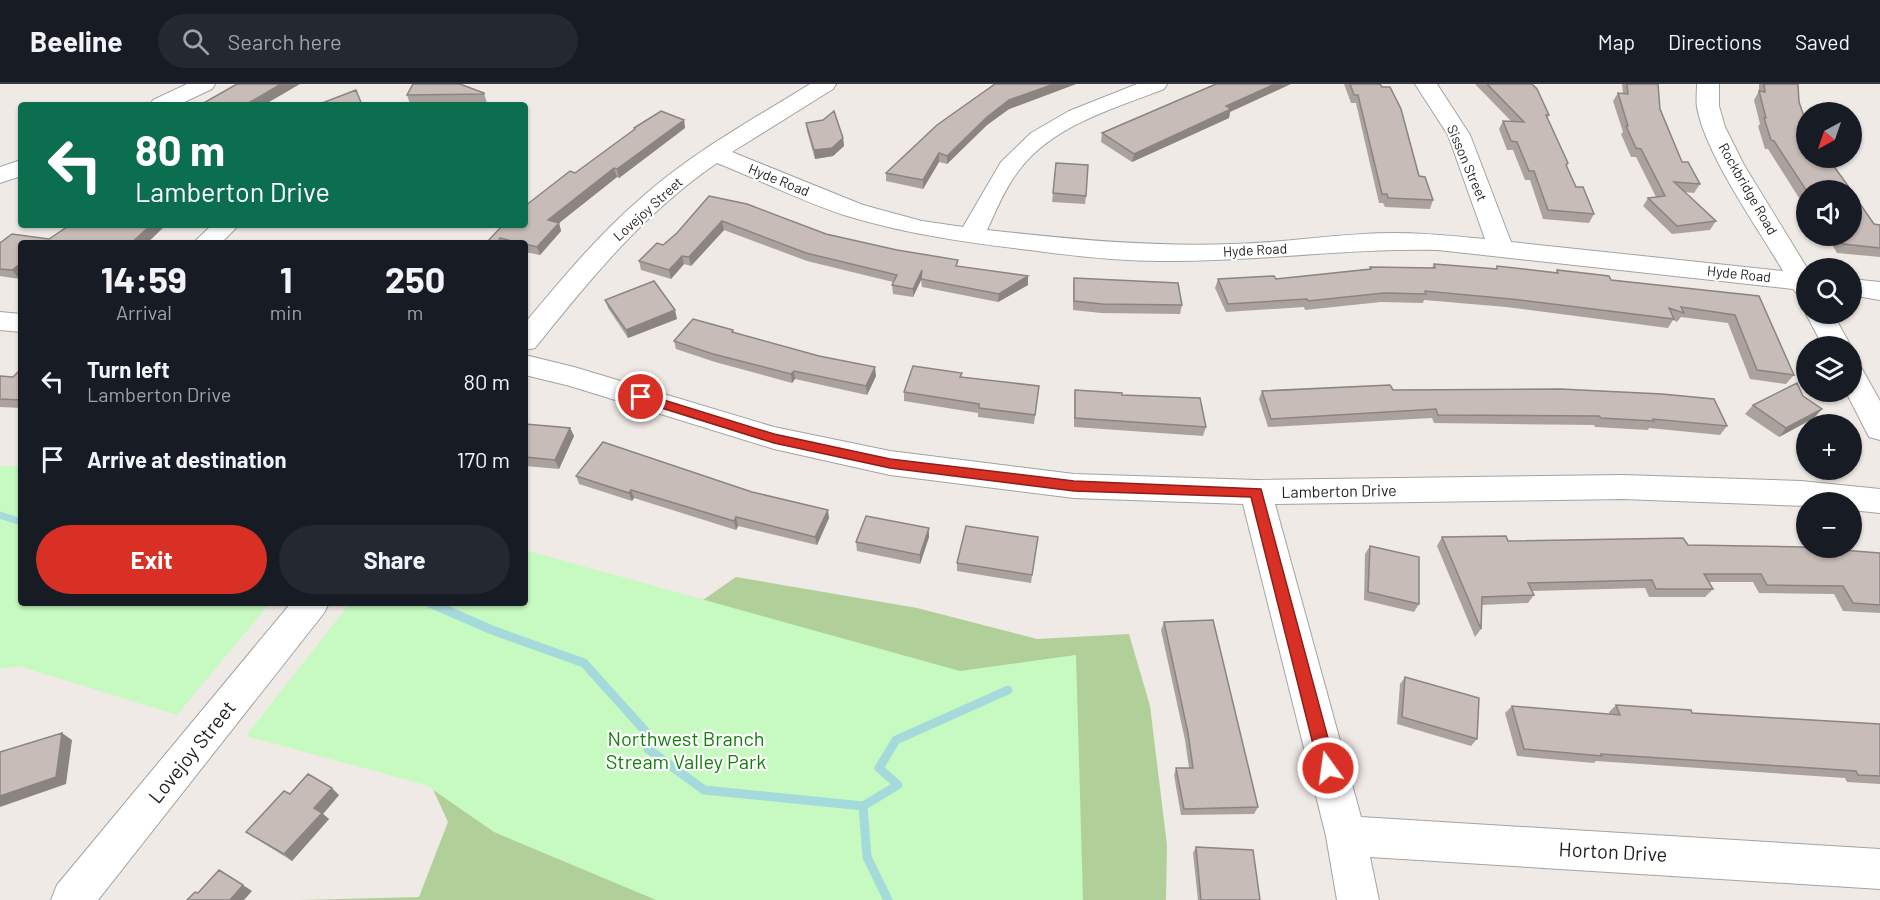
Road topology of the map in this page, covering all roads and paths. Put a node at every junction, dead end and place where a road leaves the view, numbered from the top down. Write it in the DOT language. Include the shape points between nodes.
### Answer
graph roads {
  1 [pos="825,84"];
  2 [pos="1156,84"];
  3 [pos="1426,84"];
  4 [pos="1708,84"];
  5 [pos="193,86"];
  6 [pos="165,102"];
  7 [pos="716,154"];
  8 [pos="18,168"];
  9 [pos="0,176"];
  10 [pos="224,228"];
  11 [pos="970,236"];
  12 [pos="210,240"];
  13 [pos="1500,247"];
  14 [pos="1796,269"];
  15 [pos="1796,283"];
  16 [pos="1862,289"];
  17 [pos="1880,291"];
  18 [pos="0,321"];
  19 [pos="18,322"];
  20 [pos="528,337"];
  21 [pos="528,366"];
  22 [pos="1862,395"];
  23 [pos="1880,429"];
  24 [pos="1256,492"];
  25 [pos="1880,501"];
  26 [pos="310,606"];
  27 [pos="1346,836"];
  28 [pos="1880,869"];
  29 [pos="72,900"];
  30 [pos="1358,900"];
  1 -- 7 [label="street, Lovejoy Street"];
  2 -- 11 [label="street" via="1090,111 1035,142 1010,167"];
  3 -- 13 [label="street, Sisson Street" via="1459,135"];
  4 -- 14 [label="street, Rockbridge Road" via="1708,106 1714,127 1732,165"];
  5 -- 6 [label="street"];
  7 -- 11 [label="street, Hyde Road" via="854,210"];
  7 -- 20 [label="street, Lovejoy Street" via="668,187 635,217 570,285"];
  8 -- 9 [label="street"];
  10 -- 12 [label="street"];
  11 -- 13 [label="street, Hyde Road" via="1159,253 1391,241"];
  13 -- 15 [label="street, Hyde Road"];
  16 -- 17 [label="street"];
  18 -- 19 [label="street"];
  21 -- 24 [label="street, Lamberton Drive" via="574,376 774,438 890,464 1074,486"];
  22 -- 23 [label="street"];
  24 -- 25 [label="street, Lamberton Drive" via="1623,487"];
  24 -- 27 [label="street"];
  26 -- 29 [label="street, Lovejoy Street"];
  27 -- 28 [label="street, Horton Drive"];
  27 -- 30 [label="street"];
}
